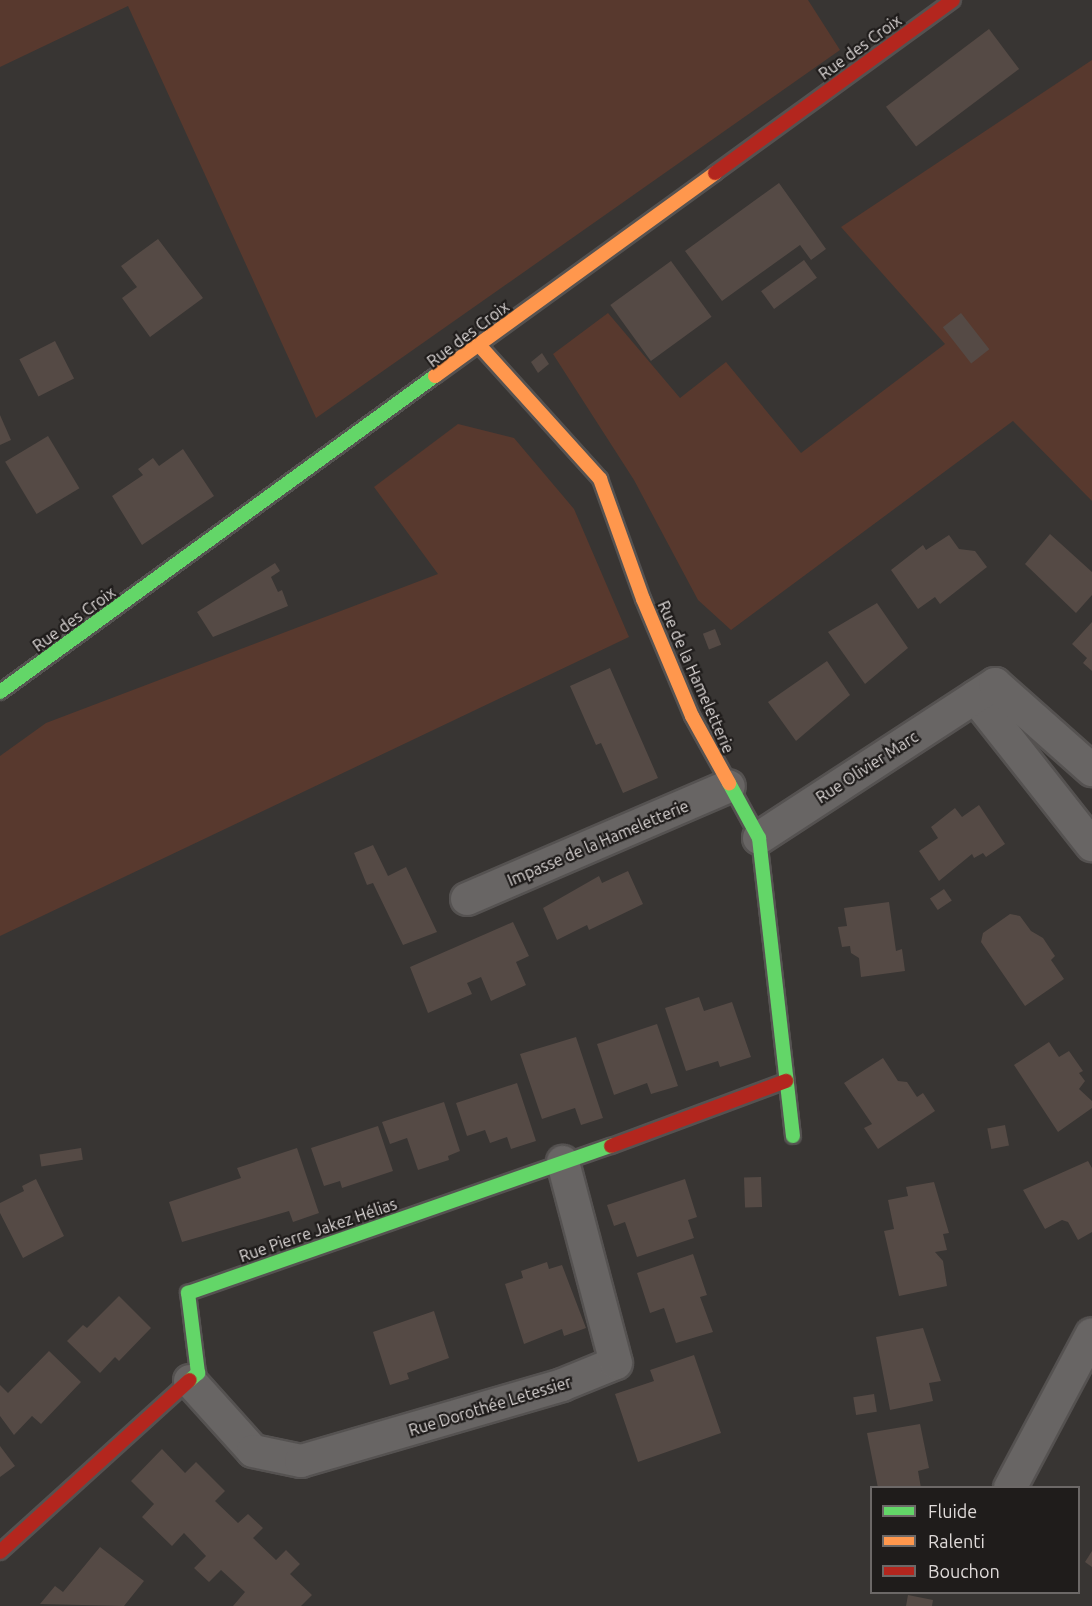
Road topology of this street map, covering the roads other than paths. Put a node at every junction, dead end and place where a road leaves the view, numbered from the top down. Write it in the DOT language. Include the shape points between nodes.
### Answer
graph roads {
  1 [pos="953,0"];
  2 [pos="479,345"];
  3 [pos="985,691"];
  4 [pos="0,692"];
  5 [pos="1092,770"];
  6 [pos="729,786"];
  7 [pos="759,838"];
  8 [pos="1092,845"];
  9 [pos="467,899"];
  10 [pos="786,1081"];
  11 [pos="793,1136"];
  12 [pos="563,1161"];
  13 [pos="1092,1334"];
  14 [pos="190,1381"];
  15 [pos="1012,1486"];
  16 [pos="0,1552"];
  1 -- 2 [label="street, Rue des Croix"];
  2 -- 4 [label="street, Rue des Croix"];
  2 -- 6 [label="street, Rue de la Hameletterie" via="600,479 692,716"];
  3 -- 5 [label="street"];
  3 -- 7 [label="street, Rue Olivier Marc"];
  3 -- 8 [label="street"];
  6 -- 7 [label="street, Rue de la Hameletterie"];
  6 -- 9 [label="street, Impasse de la Hameletterie"];
  7 -- 10 [label="street, Rue de la Hameletterie"];
  10 -- 11 [label="street, Rue de la Hameletterie"];
  10 -- 12 [label="street, Rue Pierre Jakez Hélias" via="722,1108"];
  12 -- 14 [label="street, Rue Pierre Jakez Hélias" via="188,1293 198,1373"];
  12 -- 14 [label="street, Rue Dorothée Letessier" via="616,1363 562,1385 301,1461 253,1451"];
  13 -- 15 [label="street"];
  14 -- 16 [label="street"];
}
